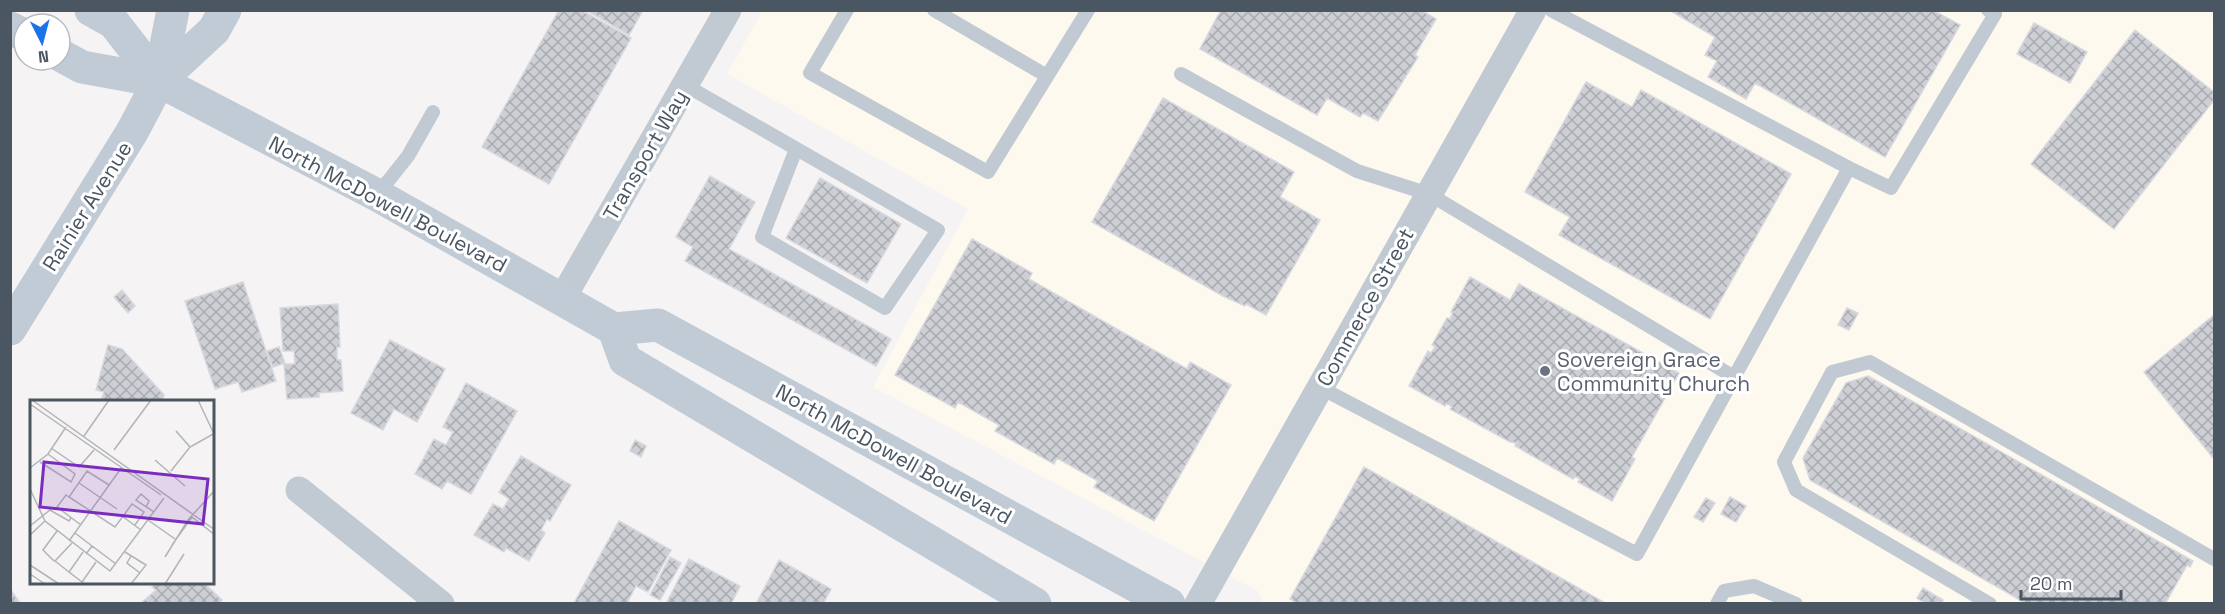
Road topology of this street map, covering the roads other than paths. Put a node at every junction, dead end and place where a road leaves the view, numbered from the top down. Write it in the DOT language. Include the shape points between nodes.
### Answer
graph roads {
  1 [pos="91,10"];
  2 [pos="173,10"];
  3 [pos="225,10"];
  4 [pos="728,10"];
  5 [pos="847,10"];
  6 [pos="934,10"];
  7 [pos="1088,10"];
  8 [pos="1533,10"];
  9 [pos="1551,10"];
  10 [pos="1988,10"];
  11 [pos="72,62"];
  12 [pos="1181,74"];
  13 [pos="1047,76"];
  14 [pos="159,81"];
  15 [pos="685,85"];
  16 [pos="433,112"];
  17 [pos="796,149"];
  18 [pos="1849,168"];
  19 [pos="1429,194"];
  20 [pos="377,195"];
  21 [pos="562,299"];
  22 [pos="10,329"];
  23 [pos="614,329"];
  24 [pos="1734,377"];
  25 [pos="1319,387"];
  26 [pos="299,490"];
  27 [pos="2214,559"];
  28 [pos="441,603"];
  29 [pos="1035,603"];
  30 [pos="1169,603"];
  31 [pos="1198,603"];
  32 [pos="1717,603"];
  33 [pos="1796,603"];
  34 [pos="1990,603"];
  1 -- 14 [label="main road, North McDowell Boulevard" via="114,23"];
  2 -- 14 [label="main road, Rainier Avenue"];
  3 -- 14 [label="main road, Rainier Avenue" via="214,30"];
  4 -- 15 [label="street, Transport Way"];
  5 -- 13 [label="lane" via="810,73 988,171"];
  6 -- 13 [label="lane"];
  7 -- 13 [label="lane"];
  8 -- 19 [label="street, Commerce Street"];
  9 -- 18 [label="lane"];
  10 -- 18 [label="lane" via="1995,14 1891,188"];
  11 -- 14 [label="main road, North McDowell Boulevard" via="82,67"];
  12 -- 19 [label="lane" via="1357,171"];
  14 -- 20 [label="main road, North McDowell Boulevard"];
  14 -- 22 [label="main road, Rainier Avenue" via="132,132"];
  15 -- 17 [label="lane"];
  15 -- 21 [label="street, Transport Way"];
  16 -- 20 [label="lane" via="408,156"];
  17 -- 17 [label="lane" via="938,230 885,308 762,237"];
  18 -- 24 [label="lane"];
  19 -- 24 [label="lane"];
  19 -- 25 [label="street, Commerce Street"];
  20 -- 21 [label="main road, North McDowell Boulevard"];
  21 -- 23 [label="main road, North McDowell Boulevard"];
  23 -- 29 [label="main road" via="626,360"];
  23 -- 30 [label="main road, North McDowell Boulevard" via="658,325"];
  24 -- 25 [label="lane" via="1637,554"];
  25 -- 31 [label="street, Commerce Street"];
  26 -- 28 [label="street"];
  27 -- 34 [label="lane" via="1870,362 1832,372 1784,462 1796,490"];
  32 -- 33 [label="lane" via="1724,591 1754,586"];
}
